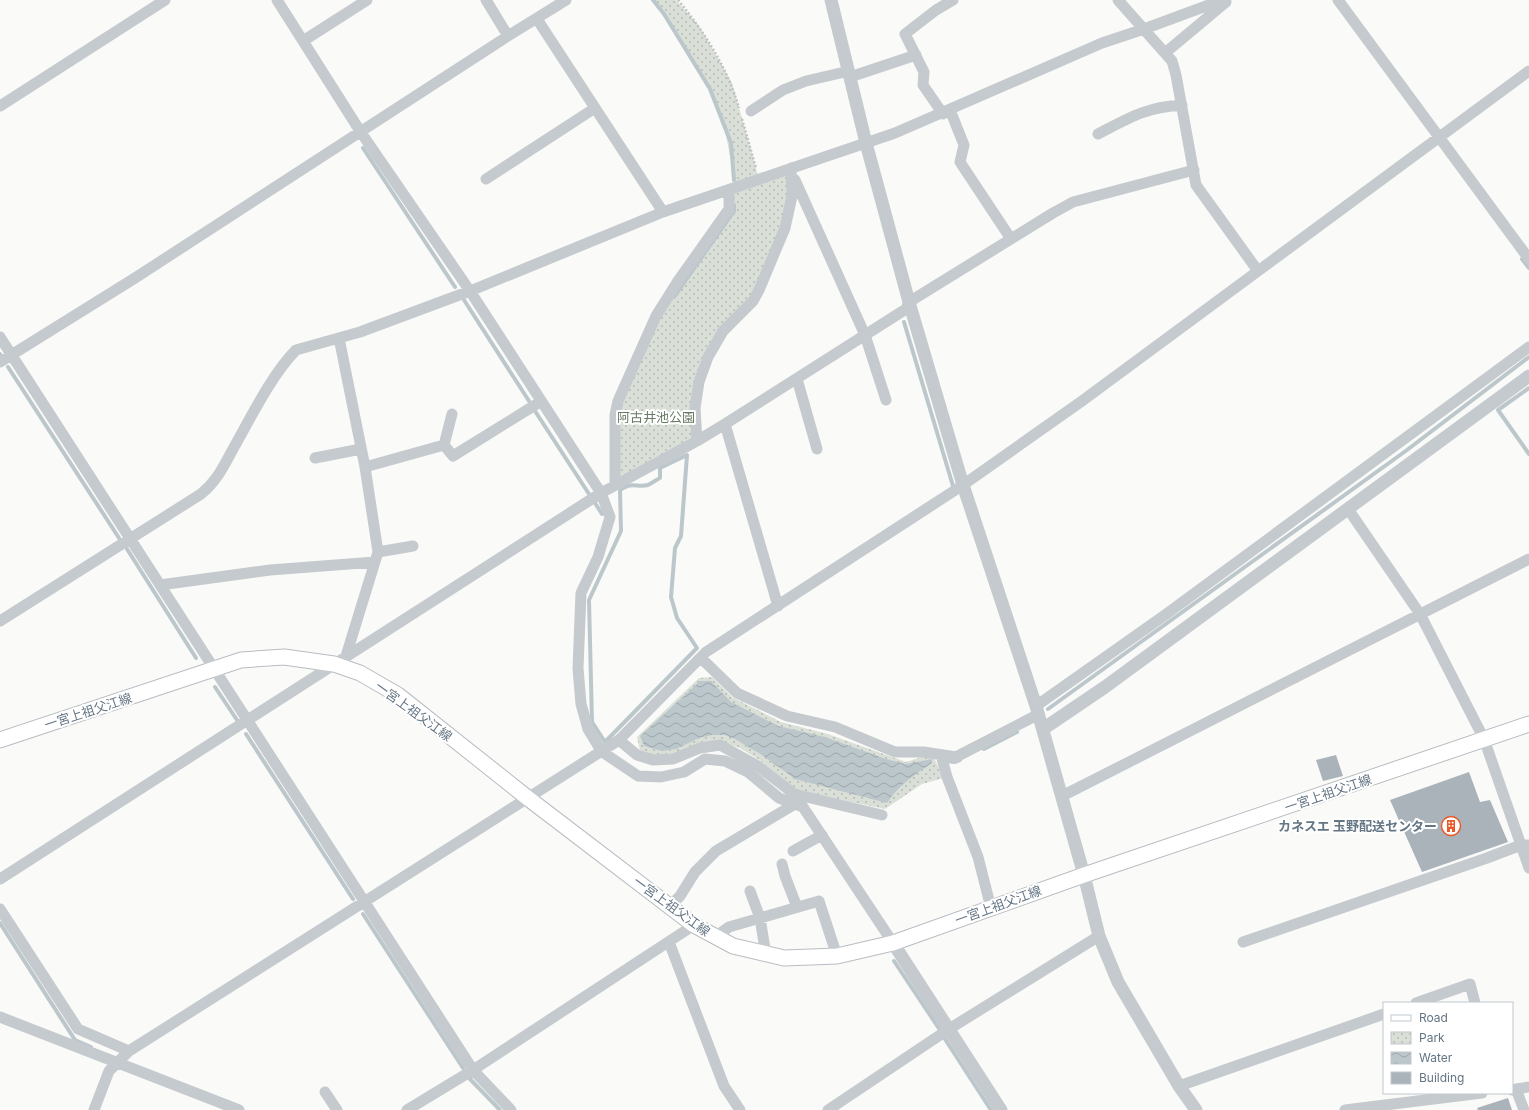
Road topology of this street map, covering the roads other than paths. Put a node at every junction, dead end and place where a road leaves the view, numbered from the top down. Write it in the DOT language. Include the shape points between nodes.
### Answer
graph roads {
  1 [pos="165,0"];
  2 [pos="276,0"];
  3 [pos="367,0"];
  4 [pos="486,0"];
  5 [pos="566,0"];
  6 [pos="831,0"];
  7 [pos="953,0"];
  8 [pos="1118,0"];
  9 [pos="1222,0"];
  10 [pos="1228,0"];
  11 [pos="1338,0"];
  12 [pos="537,19"];
  13 [pos="1144,29"];
  14 [pos="508,36"];
  15 [pos="303,41"];
  16 [pos="1165,53"];
  17 [pos="916,55"];
  18 [pos="1529,71"];
  19 [pos="849,74"];
  20 [pos="1182,105"];
  21 [pos="0,106"];
  22 [pos="595,108"];
  23 [pos="752,111"];
  24 [pos="946,112"];
  25 [pos="360,131"];
  26 [pos="1098,134"];
  27 [pos="1439,137"];
  28 [pos="866,143"];
  29 [pos="790,168"];
  30 [pos="1194,170"];
  31 [pos="486,179"];
  32 [pos="729,190"];
  33 [pos="663,212"];
  34 [pos="1010,239"];
  35 [pos="1529,259"];
  36 [pos="1258,271"];
  37 [pos="470,292"];
  38 [pos="909,302"];
  39 [pos="865,336"];
  40 [pos="0,337"];
  41 [pos="339,338"];
  42 [pos="1529,347"];
  43 [pos="11,355"];
  44 [pos="0,362"];
  45 [pos="1529,376"];
  46 [pos="796,379"];
  47 [pos="886,400"];
  48 [pos="540,402"];
  49 [pos="452,414"];
  50 [pos="725,424"];
  51 [pos="697,441"];
  52 [pos="444,445"];
  53 [pos="362,449"];
  54 [pos="816,449"];
  55 [pos="315,458"];
  56 [pos="365,467"];
  57 [pos="615,484"];
  58 [pos="964,485"];
  59 [pos="601,494"];
  60 [pos="1348,509"];
  61 [pos="129,538"];
  62 [pos="412,546"];
  63 [pos="376,557"];
  64 [pos="1529,559"];
  65 [pos="160,585"];
  66 [pos="778,606"];
  67 [pos="1420,614"];
  68 [pos="0,621"];
  69 [pos="701,658"];
  70 [pos="340,660"];
  71 [pos="215,669"];
  72 [pos="1038,710"];
  73 [pos="248,721"];
  74 [pos="1529,724"];
  75 [pos="1043,728"];
  76 [pos="1484,739"];
  77 [pos="0,740"];
  78 [pos="619,740"];
  79 [pos="601,751"];
  80 [pos="941,755"];
  81 [pos="1062,796"];
  82 [pos="806,798"];
  83 [pos="529,799"];
  84 [pos="795,804"];
  85 [pos="882,815"];
  86 [pos="822,835"];
  87 [pos="1525,845"];
  88 [pos="793,851"];
  89 [pos="782,864"];
  90 [pos="1529,868"];
  91 [pos="1084,875"];
  92 [pos="0,879"];
  93 [pos="750,891"];
  94 [pos="364,903"];
  95 [pos="670,906"];
  96 [pos="797,907"];
  97 [pos="0,908"];
  98 [pos="991,908"];
  99 [pos="760,918"];
  100 [pos="694,925"];
  101 [pos="1099,936"];
  102 [pos="716,937"];
  103 [pos="669,942"];
  104 [pos="1243,942"];
  105 [pos="893,943"];
  106 [pos="766,955"];
  107 [pos="837,956"];
  108 [pos="1419,1002"];
  109 [pos="1475,1002"];
  110 [pos="1383,1014"];
  111 [pos="0,1017"];
  112 [pos="949,1030"];
  113 [pos="129,1051"];
  114 [pos="118,1062"];
  115 [pos="473,1070"];
  116 [pos="1179,1086"];
  117 [pos="1529,1087"];
  118 [pos="1514,1089"];
  119 [pos="325,1092"];
  120 [pos="1477,1094"];
  121 [pos="1426,1105"];
  122 [pos="94,1110"];
  123 [pos="239,1110"];
  124 [pos="337,1110"];
  125 [pos="407,1110"];
  126 [pos="511,1110"];
  127 [pos="740,1110"];
  128 [pos="828,1110"];
  129 [pos="1001,1110"];
  130 [pos="1196,1110"];
  131 [pos="1345,1110"];
  132 [pos="1524,1110"];
  1 -- 21 [label="street"];
  2 -- 15 [label="street"];
  3 -- 15 [label="street"];
  4 -- 14 [label="street"];
  5 -- 12 [label="street"];
  6 -- 19 [label="street"];
  7 -- 17 [label="street" via="905,34"];
  8 -- 13 [label="street"];
  9 -- 13 [label="street"];
  10 -- 16 [label="street"];
  11 -- 27 [label="street"];
  12 -- 14 [label="street"];
  12 -- 22 [label="street"];
  13 -- 16 [label="street"];
  13 -- 24 [label="street" via="1102,43"];
  14 -- 25 [label="street"];
  15 -- 25 [label="street"];
  16 -- 20 [label="street" via="1172,61"];
  17 -- 19 [label="street"];
  17 -- 24 [label="street" via="924,72 923,85"];
  18 -- 27 [label="street"];
  19 -- 23 [label="street" via="806,81 784,90"];
  19 -- 28 [label="street"];
  20 -- 26 [label="street" via="1160,106"];
  20 -- 30 [label="street"];
  22 -- 31 [label="street"];
  22 -- 33 [label="street"];
  24 -- 28 [label="street"];
  24 -- 34 [label="street" via="964,145 960,162"];
  25 -- 37 [label="street"];
  25 -- 43 [label="street" via="135,278"];
  27 -- 35 [label="street"];
  27 -- 36 [label="street"];
  28 -- 29 [label="street"];
  28 -- 38 [label="street"];
  29 -- 32 [label="street"];
  29 -- 39 [label="street" via="799,194"];
  29 -- 51 [label="street" via="792,196 785,228 770,266 753,301 723,331 708,357 699,382 695,408"];
  30 -- 34 [label="street" via="1074,202"];
  30 -- 36 [label="street" via="1196,185"];
  32 -- 33 [label="street"];
  32 -- 57 [label="street" via="729,209 678,280 656,316 618,401 615,415"];
  33 -- 37 [label="street"];
  34 -- 38 [label="street"];
  36 -- 58 [label="street"];
  37 -- 41 [label="street"];
  37 -- 48 [label="street"];
  38 -- 39 [label="street" via="906,308"];
  38 -- 58 [label="street"];
  39 -- 46 [label="street"];
  39 -- 47 [label="street"];
  40 -- 43 [label="street"];
  41 -- 53 [label="street"];
  41 -- 61 [label="street" via="296,350 257,407 214,483 201,494"];
  42 -- 72 [label="street"];
  43 -- 44 [label="street"];
  43 -- 61 [label="street"];
  45 -- 60 [label="street"];
  46 -- 50 [label="street"];
  46 -- 54 [label="street"];
  48 -- 52 [label="street" via="453,456"];
  48 -- 59 [label="street"];
  49 -- 52 [label="street"];
  50 -- 51 [label="street"];
  50 -- 66 [label="street"];
  51 -- 57 [label="street"];
  52 -- 56 [label="street"];
  53 -- 55 [label="street"];
  53 -- 56 [label="street"];
  56 -- 63 [label="street"];
  57 -- 59 [label="street"];
  58 -- 66 [label="street"];
  58 -- 72 [label="street"];
  59 -- 70 [label="street"];
  59 -- 79 [label="street" via="610,517 598,557 581,593 578,668 581,704 588,729"];
  60 -- 67 [label="street"];
  60 -- 75 [label="street" via="1105,687"];
  61 -- 65 [label="street"];
  61 -- 68 [label="street"];
  62 -- 63 [label="street"];
  63 -- 65 [label="street"];
  63 -- 70 [label="street"];
  64 -- 67 [label="street"];
  65 -- 71 [label="street"];
  66 -- 69 [label="street" via="706,652"];
  67 -- 76 [label="street"];
  67 -- 81 [label="street"];
  69 -- 78 [label="street"];
  69 -- 80 [label="street" via="737,693 787,716 834,727 895,752"];
  70 -- 71 [label="main road, 一宮上祖父江線" via="284,657 241,660"];
  70 -- 73 [label="street"];
  70 -- 83 [label="main road, 一宮上祖父江線" via="398,696"];
  71 -- 73 [label="street"];
  71 -- 77 [label="main road, 一宮上祖父江線"];
  72 -- 75 [label="street"];
  72 -- 80 [label="street" via="956,757"];
  73 -- 92 [label="street"];
  73 -- 94 [label="street"];
  74 -- 76 [label="main road, 一宮上祖父江線"];
  75 -- 81 [label="street"];
  76 -- 87 [label="street"];
  76 -- 91 [label="main road, 一宮上祖父江線"];
  78 -- 79 [label="street"];
  78 -- 82 [label="street" via="637,755 653,760 673,759 700,748 720,745 758,766 794,794"];
  79 -- 83 [label="street"];
  79 -- 84 [label="street" via="638,776 661,777 684,772 705,759 725,761 748,772 779,798"];
  80 -- 98 [label="street" via="947,778 978,857"];
  81 -- 91 [label="street"];
  82 -- 84 [label="street"];
  82 -- 85 [label="street"];
  83 -- 94 [label="street"];
  83 -- 95 [label="main road, 一宮上祖父江線"];
  84 -- 86 [label="street" via="803,807"];
  84 -- 95 [label="street" via="716,851 695,872 680,896"];
  86 -- 88 [label="street"];
  86 -- 105 [label="street"];
  87 -- 90 [label="street"];
  87 -- 104 [label="street"];
  89 -- 96 [label="street"];
  91 -- 98 [label="main road, 一宮上祖父江線"];
  91 -- 101 [label="street"];
  93 -- 99 [label="street"];
  94 -- 113 [label="street"];
  94 -- 115 [label="street"];
  95 -- 100 [label="main road, 一宮上祖父江線"];
  96 -- 99 [label="street"];
  96 -- 107 [label="street" via="819,901"];
  97 -- 113 [label="street" via="78,1029"];
  98 -- 105 [label="main road, 一宮上祖父江線"];
  99 -- 102 [label="street" via="729,927"];
  99 -- 106 [label="street"];
  100 -- 102 [label="main road, 一宮上祖父江線"];
  100 -- 103 [label="street"];
  101 -- 112 [label="street"];
  101 -- 116 [label="street" via="1118,982"];
  102 -- 106 [label="main road, 一宮上祖父江線" via="733,946"];
  103 -- 115 [label="street"];
  103 -- 127 [label="street" via="724,1086"];
  105 -- 107 [label="main road, 一宮上祖父江線"];
  105 -- 112 [label="street"];
  106 -- 107 [label="main road, 一宮上祖父江線" via="784,958"];
  108 -- 109 [label="street" via="1470,984"];
  110 -- 116 [label="street"];
  111 -- 114 [label="street"];
  112 -- 128 [label="street"];
  112 -- 129 [label="street"];
  113 -- 114 [label="street"];
  114 -- 122 [label="street" via="109,1071"];
  114 -- 123 [label="street"];
  115 -- 125 [label="street"];
  115 -- 126 [label="street"];
  116 -- 130 [label="street"];
  117 -- 118 [label="street"];
  118 -- 132 [label="street"];
  119 -- 124 [label="street"];
  120 -- 121 [label="street"];
  121 -- 131 [label="street"];
}
